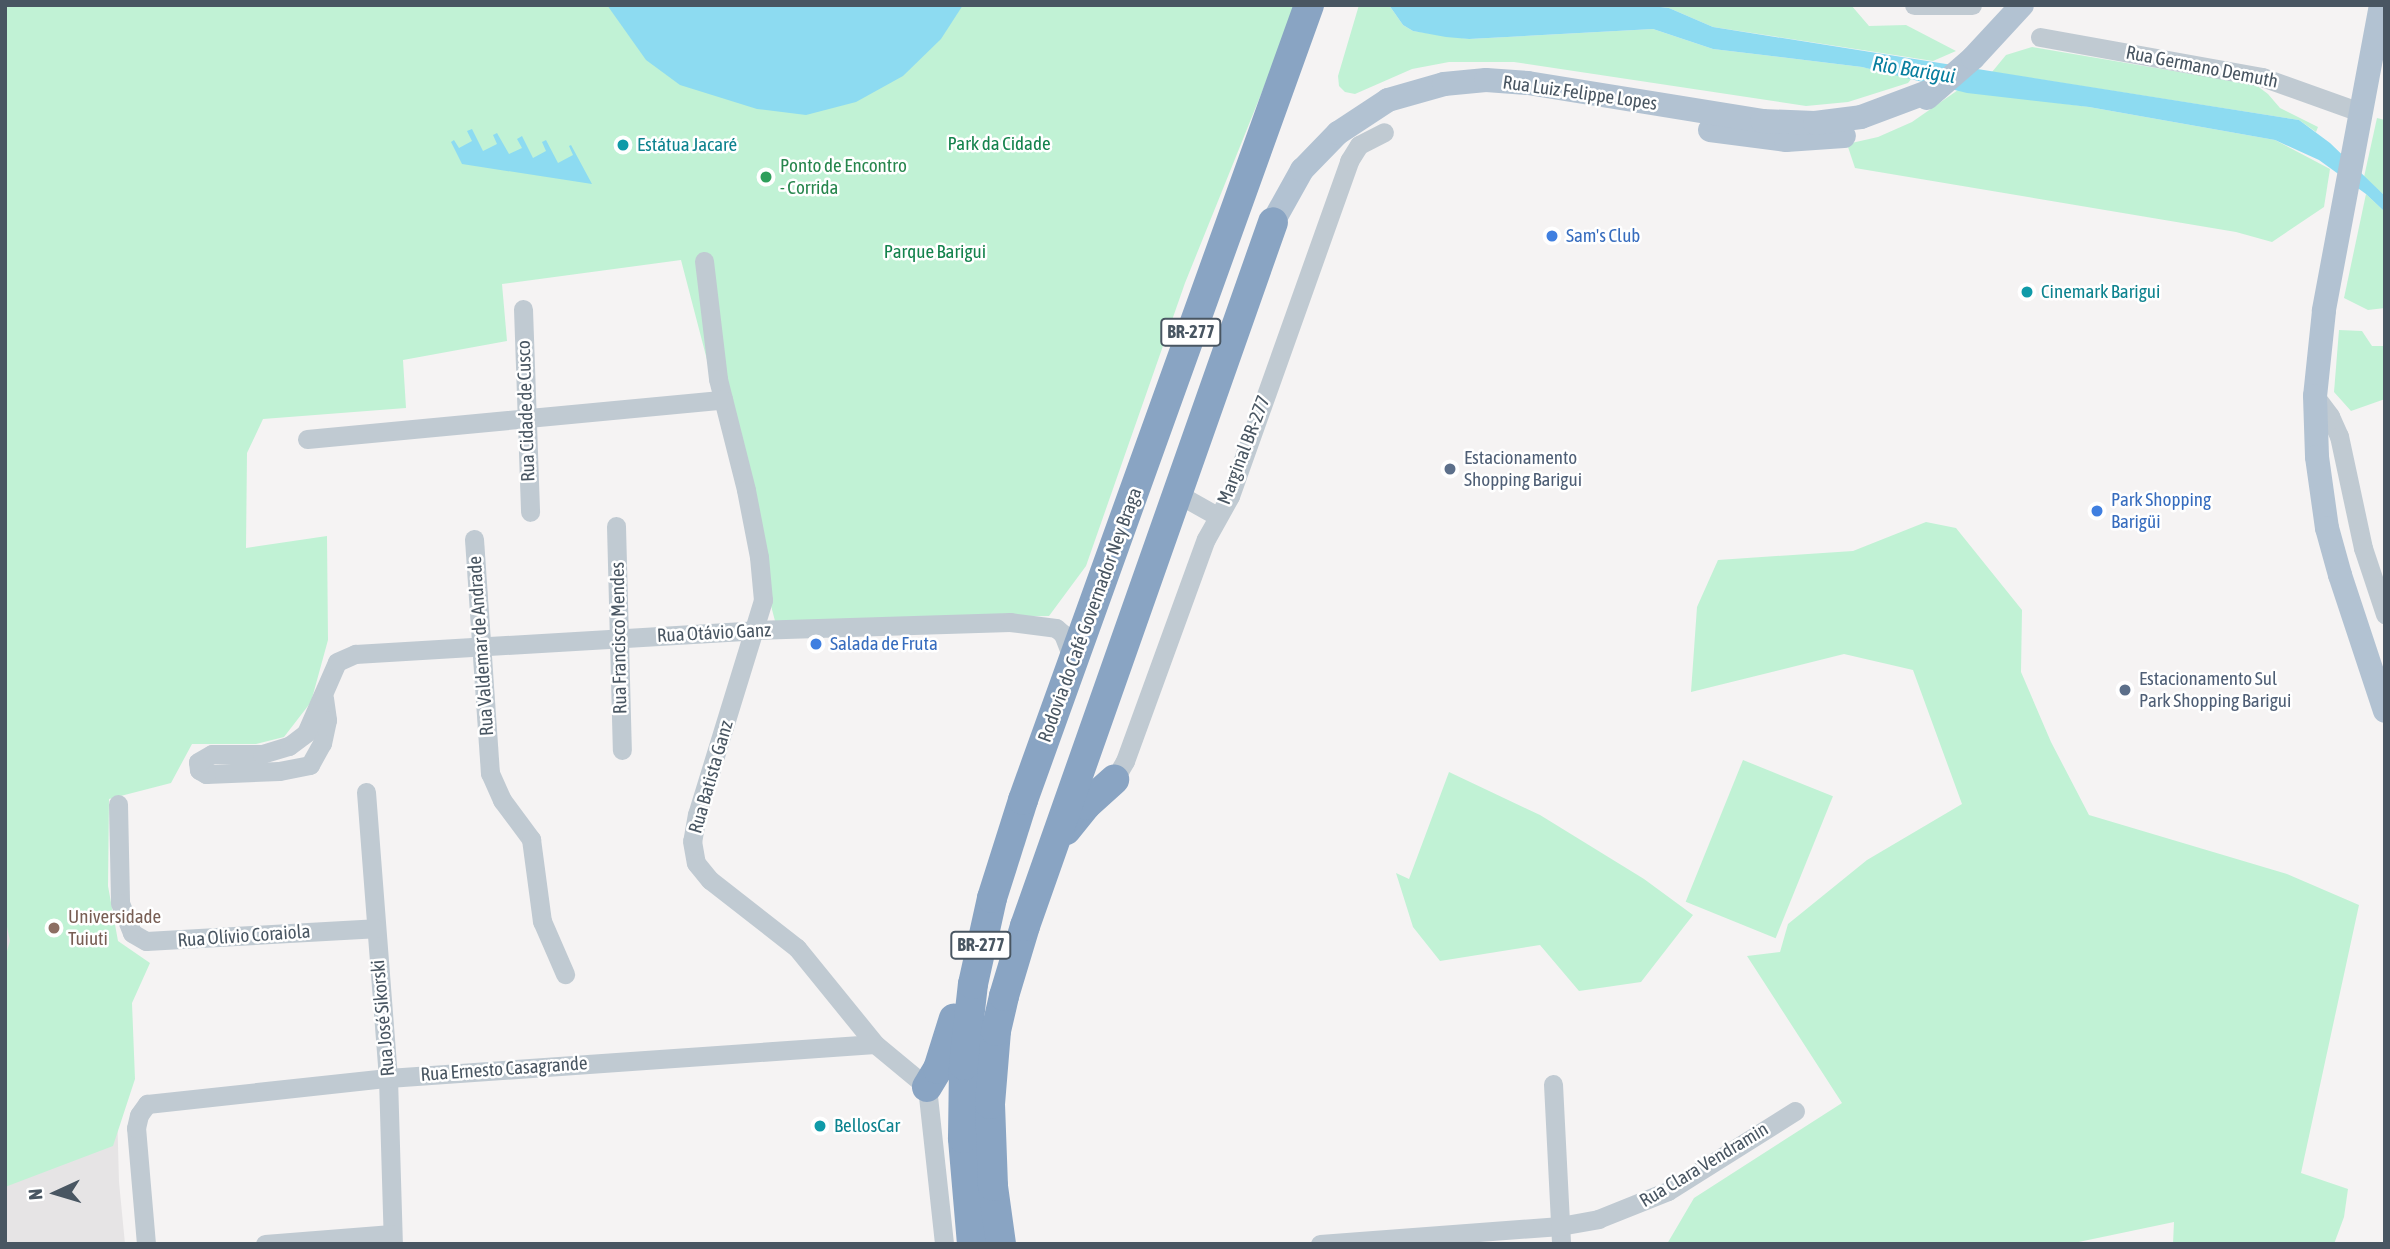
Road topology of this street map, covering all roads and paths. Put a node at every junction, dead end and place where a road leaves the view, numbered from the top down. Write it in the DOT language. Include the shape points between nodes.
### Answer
graph roads {
  1 [pos="1310,5"];
  2 [pos="1916,5"];
  3 [pos="1972,5"];
  4 [pos="2022,5"];
  5 [pos="2381,5"];
  6 [pos="2040,37"];
  7 [pos="2358,122"];
  8 [pos="1384,132"];
  9 [pos="1273,222"];
  10 [pos="704,261"];
  11 [pos="523,309"];
  12 [pos="2315,396"];
  13 [pos="723,400"];
  14 [pos="526,420"];
  15 [pos="307,439"];
  16 [pos="1178,494"];
  17 [pos="530,512"];
  18 [pos="1217,516"];
  19 [pos="616,526"];
  20 [pos="474,539"];
  21 [pos="2385,614"];
  22 [pos="755,630"];
  23 [pos="620,638"];
  24 [pos="482,646"];
  25 [pos="1073,660"];
  26 [pos="324,698"];
  27 [pos="2385,711"];
  28 [pos="622,750"];
  29 [pos="1114,780"];
  30 [pos="366,792"];
  31 [pos="118,804"];
  32 [pos="1008,844"];
  33 [pos="1053,847"];
  34 [pos="375,928"];
  35 [pos="565,974"];
  36 [pos="875,1044"];
  37 [pos="388,1077"];
  38 [pos="1553,1084"];
  39 [pos="927,1087"];
  40 [pos="1794,1111"];
  41 [pos="1560,1235"];
  42 [pos="393,1239"];
  43 [pos="146,1244"];
  44 [pos="265,1244"];
  45 [pos="944,1244"];
  46 [pos="972,1244"];
  47 [pos="1001,1244"];
  48 [pos="1320,1244"];
  1 -- 25 [label="highway, Rodovia do Café Governador Ney Braga / BR-277"];
  2 -- 3 [label="street"];
  4 -- 9 [label="main road, Rua Luiz Felippe Lopes" via="1938,88 1861,117 1815,123 1739,118 1486,80 1444,84 1388,100 1338,133 1302,170"];
  5 -- 7 [label="main road"];
  6 -- 7 [label="street, Rua Germano Demuth" via="2262,76"];
  7 -- 12 [label="main road" via="2319,340"];
  8 -- 18 [label="street, Marginal BR-277" via="1353,152 1230,496"];
  9 -- 16 [label="highway, BR-277"];
  10 -- 13 [label="street, Rua Batista Ganz"];
  11 -- 14 [label="street, Rua Cidade de Cusco"];
  12 -- 21 [label="street" via="2339,436 2363,548"];
  12 -- 27 [label="main road" via="2317,457 2328,528"];
  13 -- 14 [label="street"];
  13 -- 22 [label="street, Rua Batista Ganz" via="760,557 763,600"];
  14 -- 15 [label="street"];
  14 -- 17 [label="street, Rua Cidade de Cusco"];
  16 -- 18 [label="street"];
  16 -- 33 [label="highway, BR-277"];
  18 -- 29 [label="street, Marginal BR-277"];
  19 -- 23 [label="street, Rua Francisco Mendes"];
  20 -- 24 [label="street, Rua Valdemar de Andrade"];
  22 -- 23 [label="street, Rua Otávio Ganz"];
  22 -- 25 [label="street, Rua Otávio Ganz" via="1010,622 1056,628"];
  22 -- 36 [label="street, Rua Batista Ganz" via="697,814 692,841 696,863 710,880 797,948"];
  23 -- 24 [label="street, Rua Otávio Ganz"];
  23 -- 28 [label="street, Rua Francisco Mendes"];
  24 -- 26 [label="street, Rua Otávio Ganz" via="355,654 337,662"];
  24 -- 35 [label="street, Rua Valdemar de Andrade" via="492,782 531,839 542,921"];
  25 -- 32 [label="highway, Rodovia do Café Governador Ney Braga / BR-277"];
  26 -- 26 [label="street" via="306,733 289,746 262,754 212,754 198,762 199,770 206,774 279,771 310,765 327,720"];
  29 -- 33 [label="highway" via="1086,805"];
  30 -- 34 [label="street, Rua José Sikorski"];
  31 -- 34 [label="street, Rua Olívio Coraiola" via="120,903 132,933 146,942"];
  32 -- 39 [label="highway" via="973,942 949,1040"];
  32 -- 46 [label="highway, Rodovia do Café Governador Ney Braga / BR-277" via="980,947 965,1052 963,1138"];
  33 -- 47 [label="highway, BR-277" via="1014,957 996,1031 990,1145"];
  34 -- 37 [label="street, Rua José Sikorski"];
  36 -- 37 [label="street, Rua Ernesto Casagrande"];
  36 -- 39 [label="street, Rua Batista Ganz"];
  37 -- 42 [label="street, Rua José Sikorski"];
  37 -- 43 [label="street, Rua Ernesto Casagrande" via="147,1104 136,1128"];
  38 -- 41 [label="street"];
  39 -- 45 [label="street"];
  40 -- 41 [label="street, Rua Clara Vendramin" via="1648,1201"];
  41 -- 48 [label="street, Rua Clara Vendramin"];
  42 -- 44 [label="street"];
}
